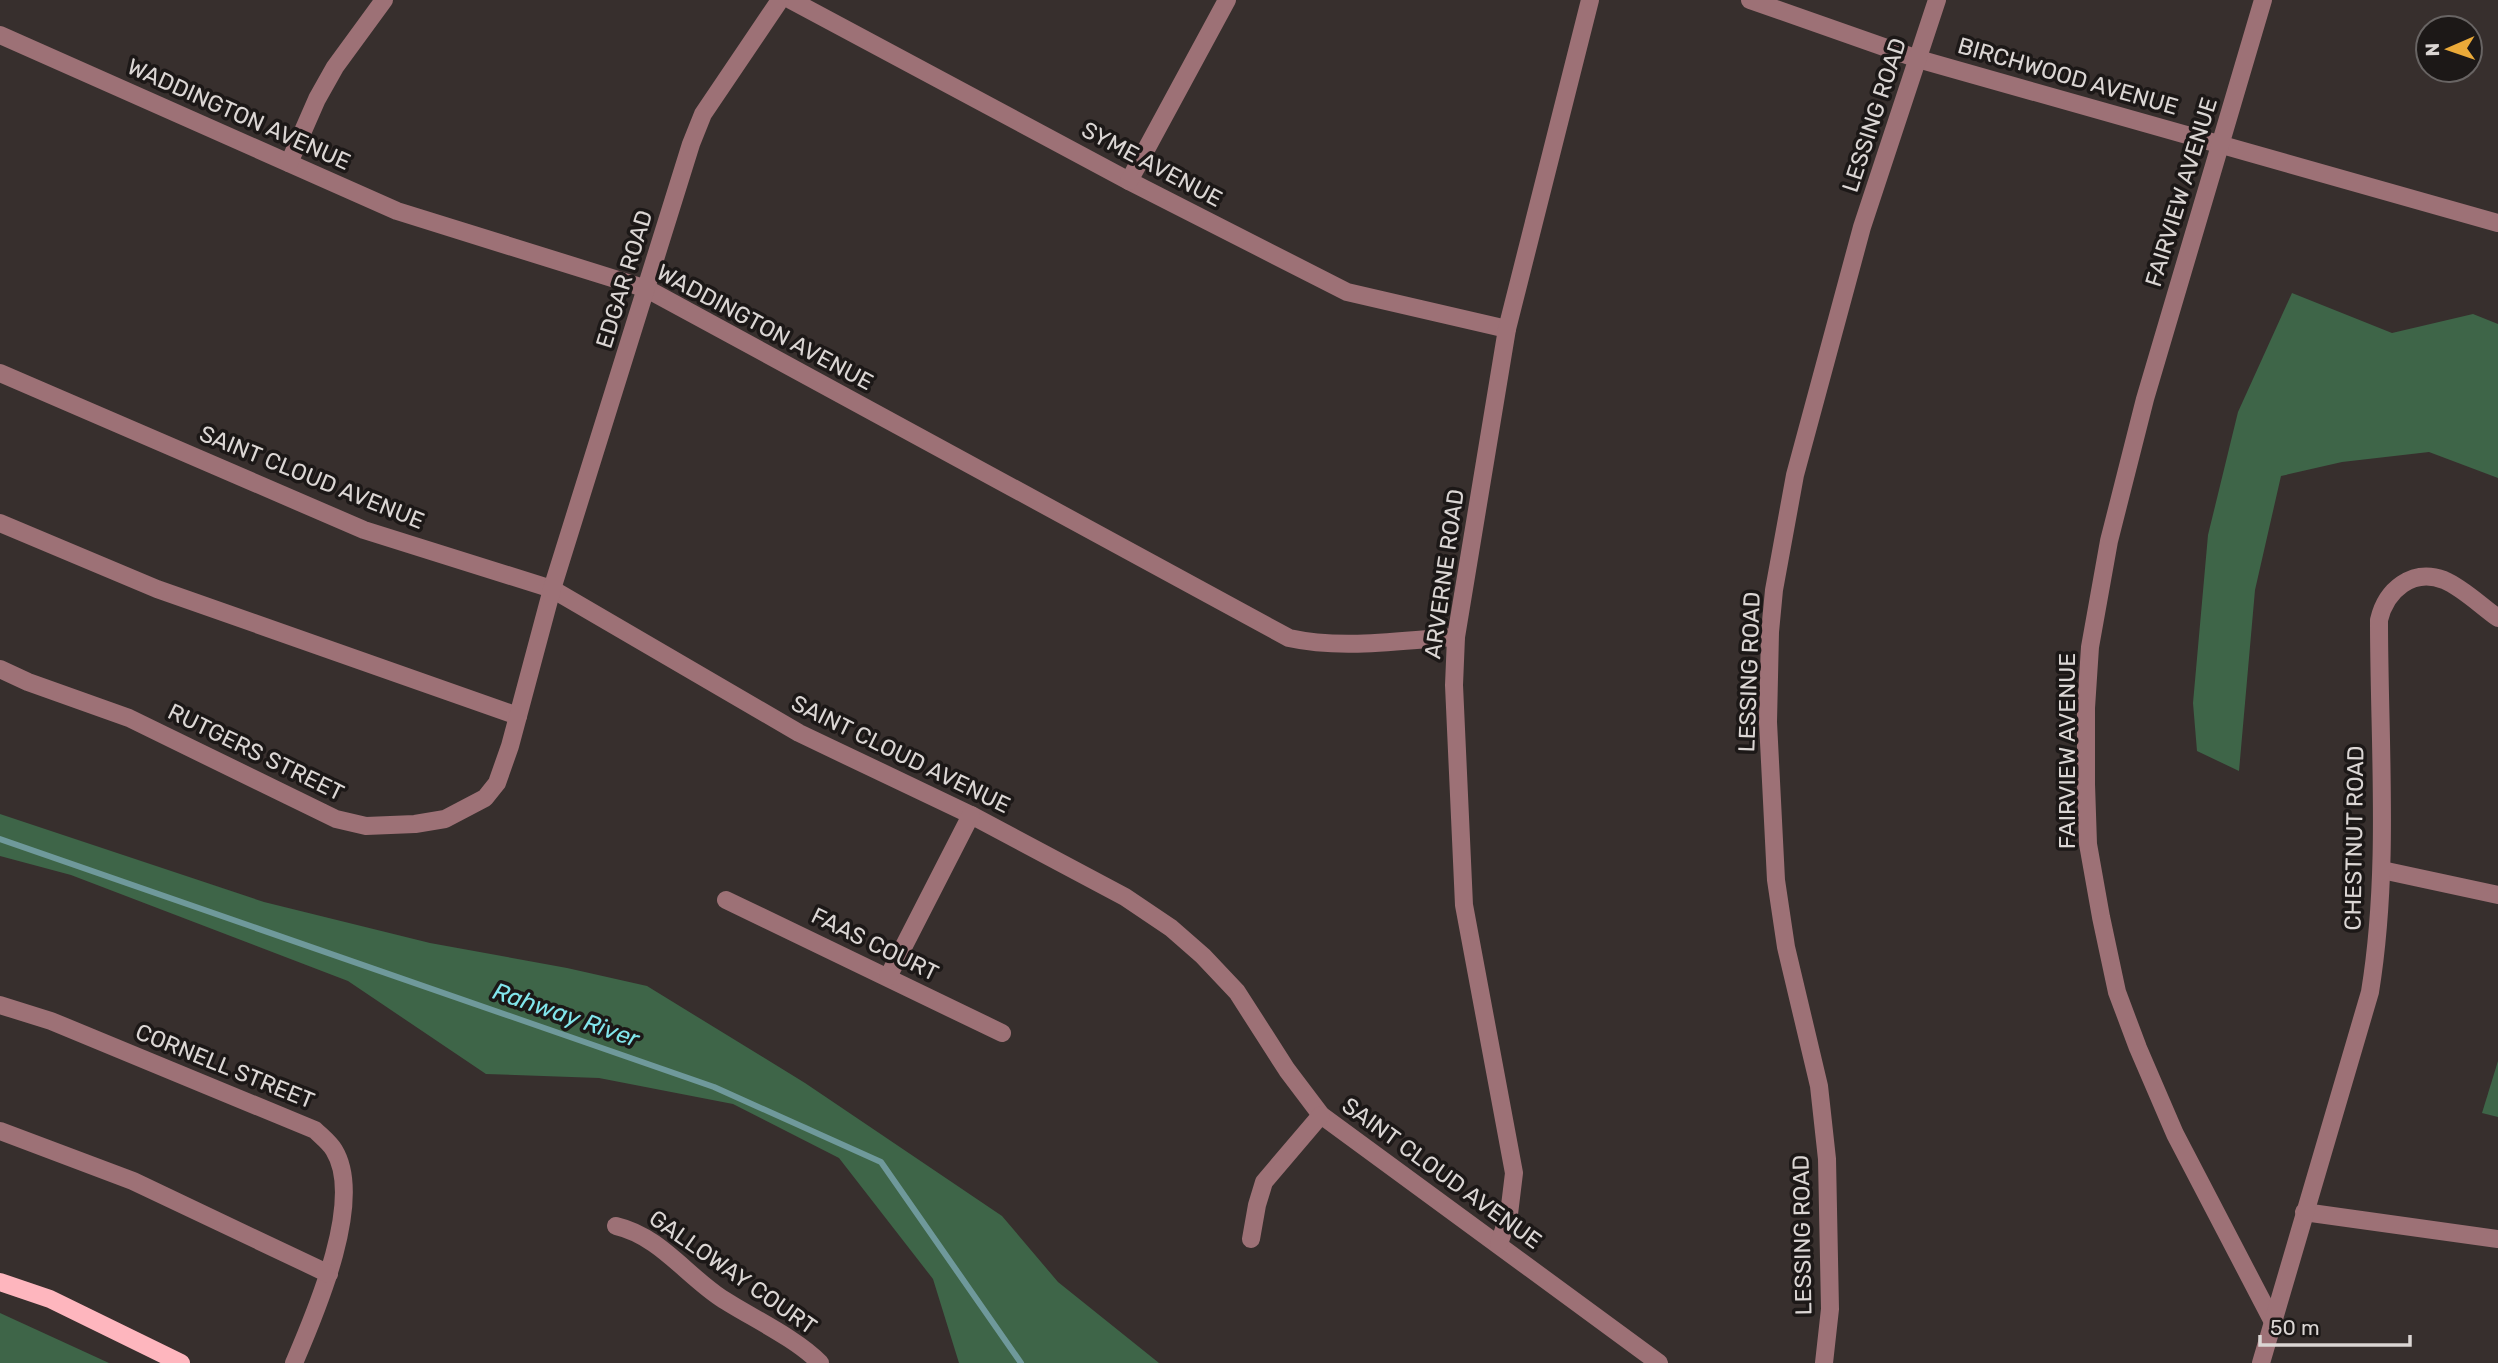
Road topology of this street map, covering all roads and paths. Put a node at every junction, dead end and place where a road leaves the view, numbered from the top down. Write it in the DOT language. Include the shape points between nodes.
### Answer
graph roads {
  1 [pos="384,0"];
  2 [pos="780,0"];
  3 [pos="791,0"];
  4 [pos="1227,0"];
  5 [pos="1590,0"];
  6 [pos="1750,0"];
  7 [pos="1937,0"];
  8 [pos="2263,0"];
  9 [pos="0,35"];
  10 [pos="1918,59"];
  11 [pos="2220,145"];
  12 [pos="289,163"];
  13 [pos="1129,181"];
  14 [pos="2498,223"];
  15 [pos="647,289"];
  16 [pos="1507,329"];
  17 [pos="0,373"];
  18 [pos="0,523"];
  19 [pos="552,589"];
  20 [pos="2498,618"];
  21 [pos="1455,637"];
  22 [pos="0,669"];
  23 [pos="518,716"];
  24 [pos="971,816"];
  25 [pos="2382,870"];
  26 [pos="2498,895"];
  27 [pos="726,900"];
  28 [pos="888,977"];
  29 [pos="0,1005"];
  30 [pos="1002,1033"];
  31 [pos="1321,1115"];
  32 [pos="0,1130"];
  33 [pos="2304,1212"];
  34 [pos="615,1226"];
  35 [pos="1251,1239"];
  36 [pos="2498,1239"];
  37 [pos="1499,1244"];
  38 [pos="329,1274"];
  39 [pos="0,1282"];
  40 [pos="2272,1320"];
  41 [pos="181,1363"];
  42 [pos="295,1363"];
  43 [pos="820,1363"];
  44 [pos="1659,1363"];
  45 [pos="1824,1363"];
  46 [pos="2261,1363"];
  1 -- 12 [label="street" via="335,67"];
  2 -- 15 [label="street, EDGAR ROAD" via="703,114"];
  3 -- 13 [label="street, SYME AVENUE"];
  4 -- 13 [label="street"];
  5 -- 16 [label="street, ARVERNE ROAD"];
  6 -- 10 [label="street, BIRCHWOOD AVENUE"];
  7 -- 10 [label="street, LESSING ROAD"];
  8 -- 11 [label="street, FAIRVIEW AVENUE"];
  9 -- 12 [label="street, WADDINGTON AVENUE"];
  10 -- 11 [label="street, BIRCHWOOD AVENUE"];
  10 -- 45 [label="street, LESSING ROAD" via="1862,227 1795,475 1770,632 1768,722 1776,880 1786,947 1819,1086 1827,1159 1830,1309"];
  11 -- 14 [label="street, BIRCHWOOD AVENUE"];
  11 -- 40 [label="street, FAIRVIEW AVENUE" via="2145,399 2109,541 2090,647 2088,844 2118,992 2138,1048 2175,1134"];
  12 -- 15 [label="street, WADDINGTON AVENUE" via="397,211"];
  13 -- 16 [label="street, SYME AVENUE" via="1347,292"];
  15 -- 19 [label="street, EDGAR ROAD"];
  15 -- 21 [label="street, WADDINGTON AVENUE" via="1289,638 1342,644"];
  16 -- 21 [label="street, ARVERNE ROAD"];
  17 -- 19 [label="street, SAINT CLOUD AVENUE" via="364,530"];
  18 -- 23 [label="street" via="157,589"];
  19 -- 23 [label="street, RUTGERS STREET"];
  19 -- 24 [label="street, SAINT CLOUD AVENUE" via="799,733"];
  20 -- 25 [label="street, CHESTNUT ROAD" via="2446,581 2431,577 2402,583 2382,605"];
  21 -- 37 [label="street, ARVERNE ROAD" via="1464,905 1514,1173 1509,1214"];
  22 -- 23 [label="street, RUTGERS STREET" via="129,718 335,819 366,826 445,819 485,798 497,783"];
  24 -- 28 [label="street"];
  24 -- 31 [label="street, SAINT CLOUD AVENUE" via="1125,897 1171,928 1237,992"];
  25 -- 26 [label="street"];
  25 -- 33 [label="street, CHESTNUT ROAD" via="2370,992"];
  27 -- 28 [label="street, FAAS COURT"];
  28 -- 30 [label="street, FAAS COURT"];
  29 -- 38 [label="street, CORNELL STREET" via="51,1021 315,1130 334,1150 344,1194"];
  31 -- 35 [label="street" via="1264,1182"];
  31 -- 37 [label="street, SAINT CLOUD AVENUE"];
  32 -- 38 [label="street" via="133,1181"];
  33 -- 36 [label="street"];
  33 -- 40 [label="street, CHESTNUT ROAD"];
  34 -- 43 [label="street, GALLOWAY COURT" via="652,1242 718,1296"];
  37 -- 44 [label="street, SAINT CLOUD AVENUE"];
  38 -- 42 [label="street, CORNELL STREET"];
  39 -- 41 [label="main road" via="50,1299"];
  40 -- 46 [label="street, CHESTNUT ROAD"];
}
